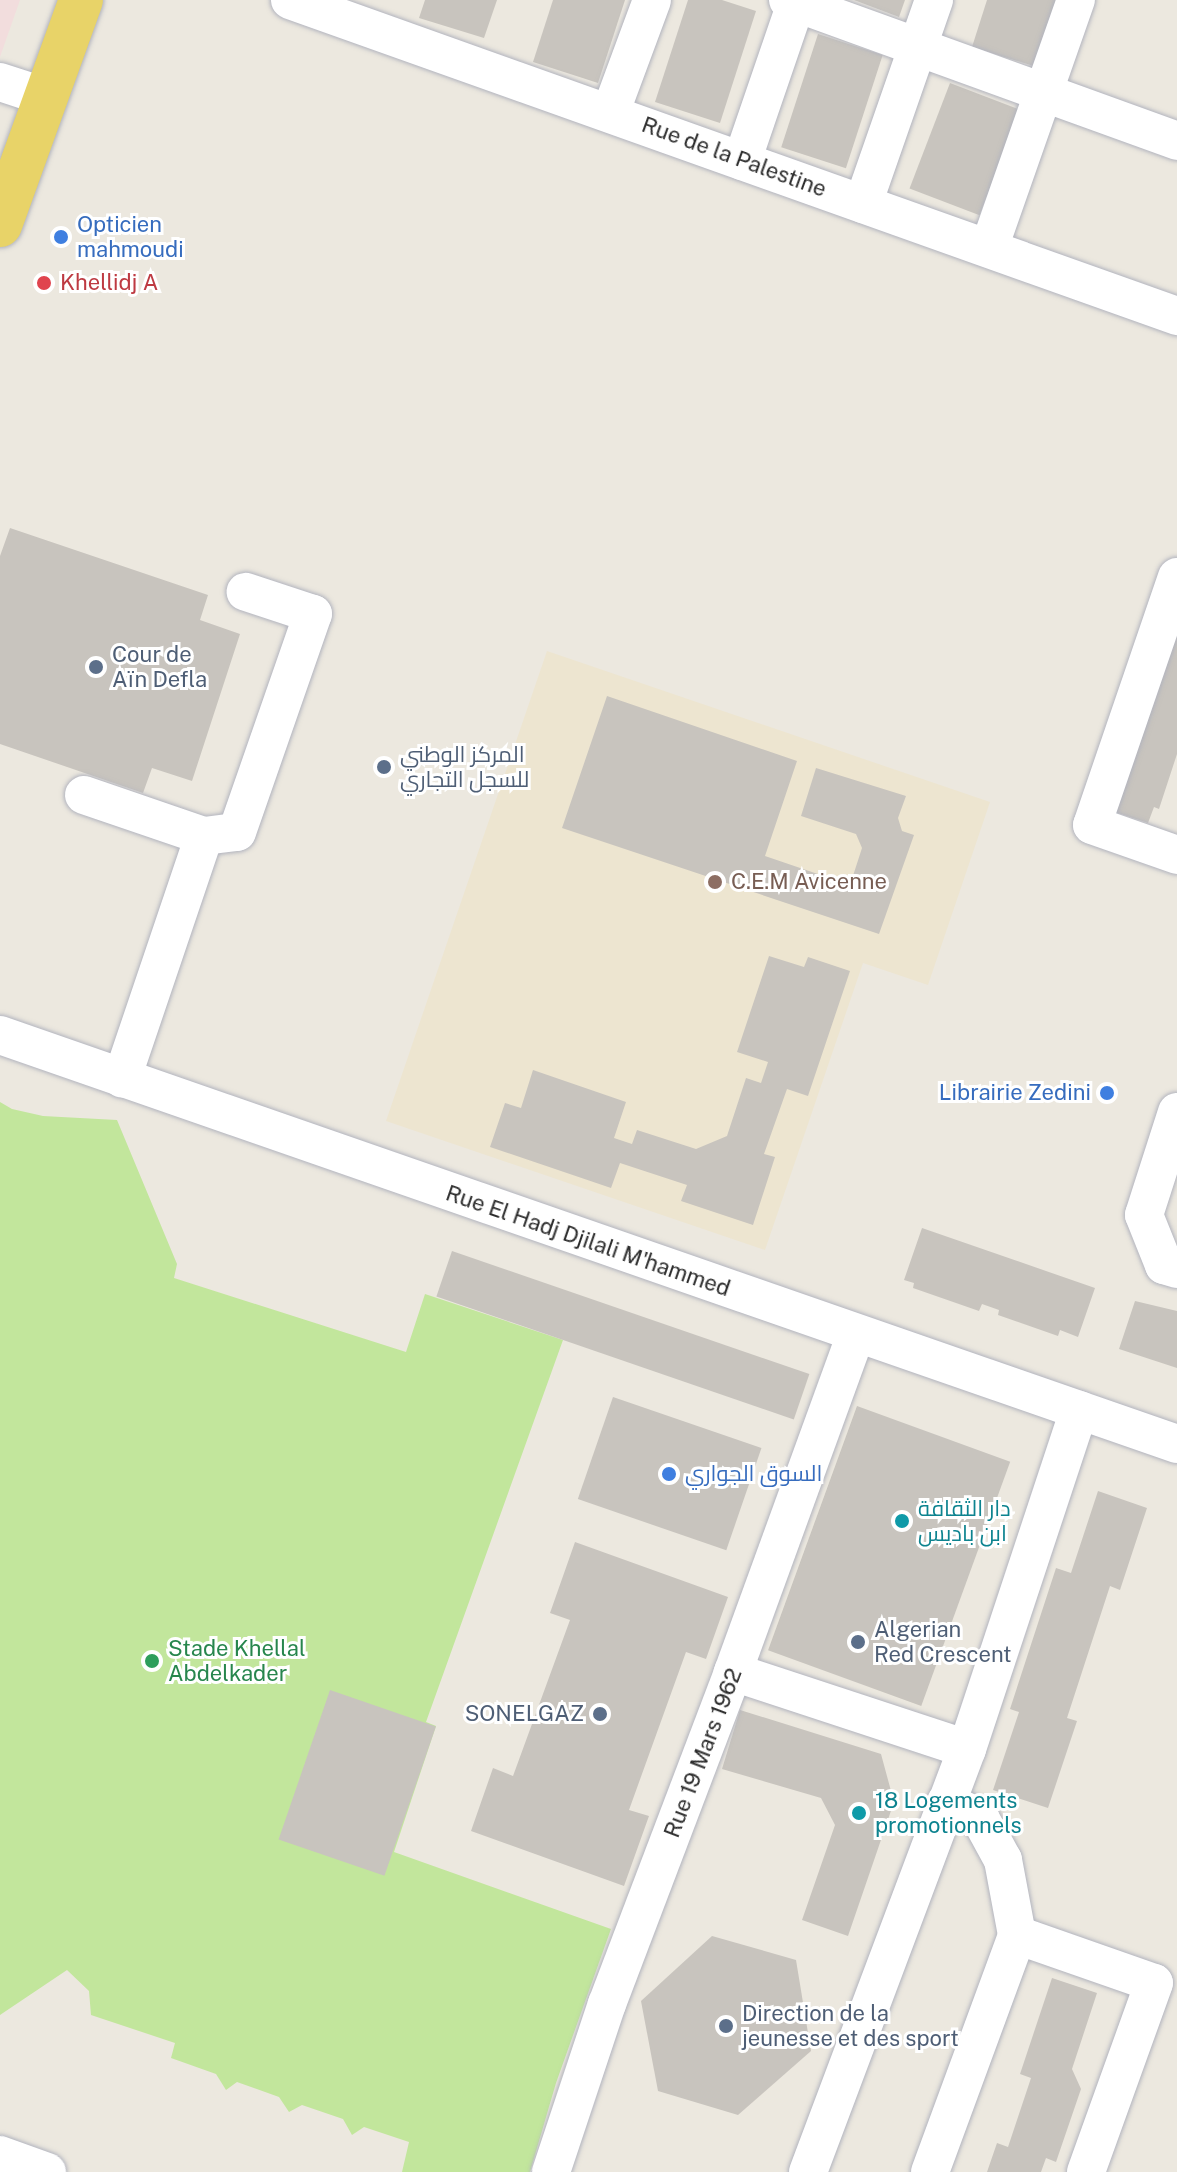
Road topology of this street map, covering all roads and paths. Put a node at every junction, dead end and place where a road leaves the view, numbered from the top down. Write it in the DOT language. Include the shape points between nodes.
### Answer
graph roads {
  1 [pos="81,0"];
  2 [pos="290,0"];
  3 [pos="652,0"];
  4 [pos="934,0"];
  5 [pos="1076,0"];
  6 [pos="793,1"];
  7 [pos="360,11"];
  8 [pos="919,47"];
  9 [pos="0,82"];
  10 [pos="1044,93"];
  11 [pos="46,97"];
  12 [pos="611,111"];
  13 [pos="1177,141"];
  14 [pos="742,161"];
  15 [pos="863,204"];
  16 [pos="3,206"];
  17 [pos="989,248"];
  18 [pos="1177,316"];
  19 [pos="1177,577"];
  20 [pos="246,592"];
  21 [pos="84,795"];
  22 [pos="204,836"];
  23 [pos="1177,855"];
  24 [pos="0,1035"];
  25 [pos="122,1078"];
  26 [pos="1177,1112"];
  27 [pos="1177,1269"];
  28 [pos="856,1334"];
  29 [pos="1079,1410"];
  30 [pos="1177,1444"];
  31 [pos="733,1672"];
  32 [pos="967,1749"];
  33 [pos="946,1802"];
  34 [pos="1017,1935"];
  35 [pos="0,2155"];
  36 [pos="47,2172"];
  37 [pos="551,2172"];
  38 [pos="808,2172"];
  39 [pos="930,2172"];
  40 [pos="1086,2172"];
  1 -- 11 [label="main road"];
  2 -- 7 [label="street, Rue de la Palestine"];
  3 -- 12 [label="street"];
  4 -- 8 [label="street"];
  5 -- 10 [label="street"];
  6 -- 8 [label="street"];
  6 -- 14 [label="street"];
  7 -- 12 [label="street, Rue de la Palestine"];
  8 -- 10 [label="street"];
  8 -- 15 [label="street"];
  9 -- 11 [label="street"];
  10 -- 13 [label="street"];
  10 -- 17 [label="street"];
  11 -- 16 [label="main road"];
  12 -- 14 [label="street, Rue de la Palestine"];
  14 -- 15 [label="street, Rue de la Palestine"];
  15 -- 17 [label="street, Rue de la Palestine"];
  17 -- 18 [label="street, Rue de la Palestine"];
  19 -- 23 [label="street" via="1092,825"];
  20 -- 22 [label="street" via="313,614 237,832"];
  21 -- 22 [label="street"];
  22 -- 25 [label="street"];
  24 -- 25 [label="street, Rue El Hadj Djilali M'hammed"];
  25 -- 28 [label="street, Rue El Hadj Djilali M'hammed"];
  26 -- 27 [label="street" via="1144,1215 1164,1265"];
  28 -- 29 [label="street, Rue El Hadj Djilali M'hammed"];
  28 -- 31 [label="street, Rue 19 Mars 1962"];
  29 -- 30 [label="street, Rue El Hadj Djilali M'hammed"];
  29 -- 32 [label="street"];
  31 -- 32 [label="street"];
  31 -- 37 [label="street, Rue 19 Mars 1962" via="607,2004"];
  32 -- 33 [label="street"];
  33 -- 34 [label="street" via="980,1818 1003,1860"];
  33 -- 38 [label="street"];
  34 -- 39 [label="street"];
  34 -- 40 [label="street" via="1154,1983"];
  35 -- 36 [label="street"];
}
